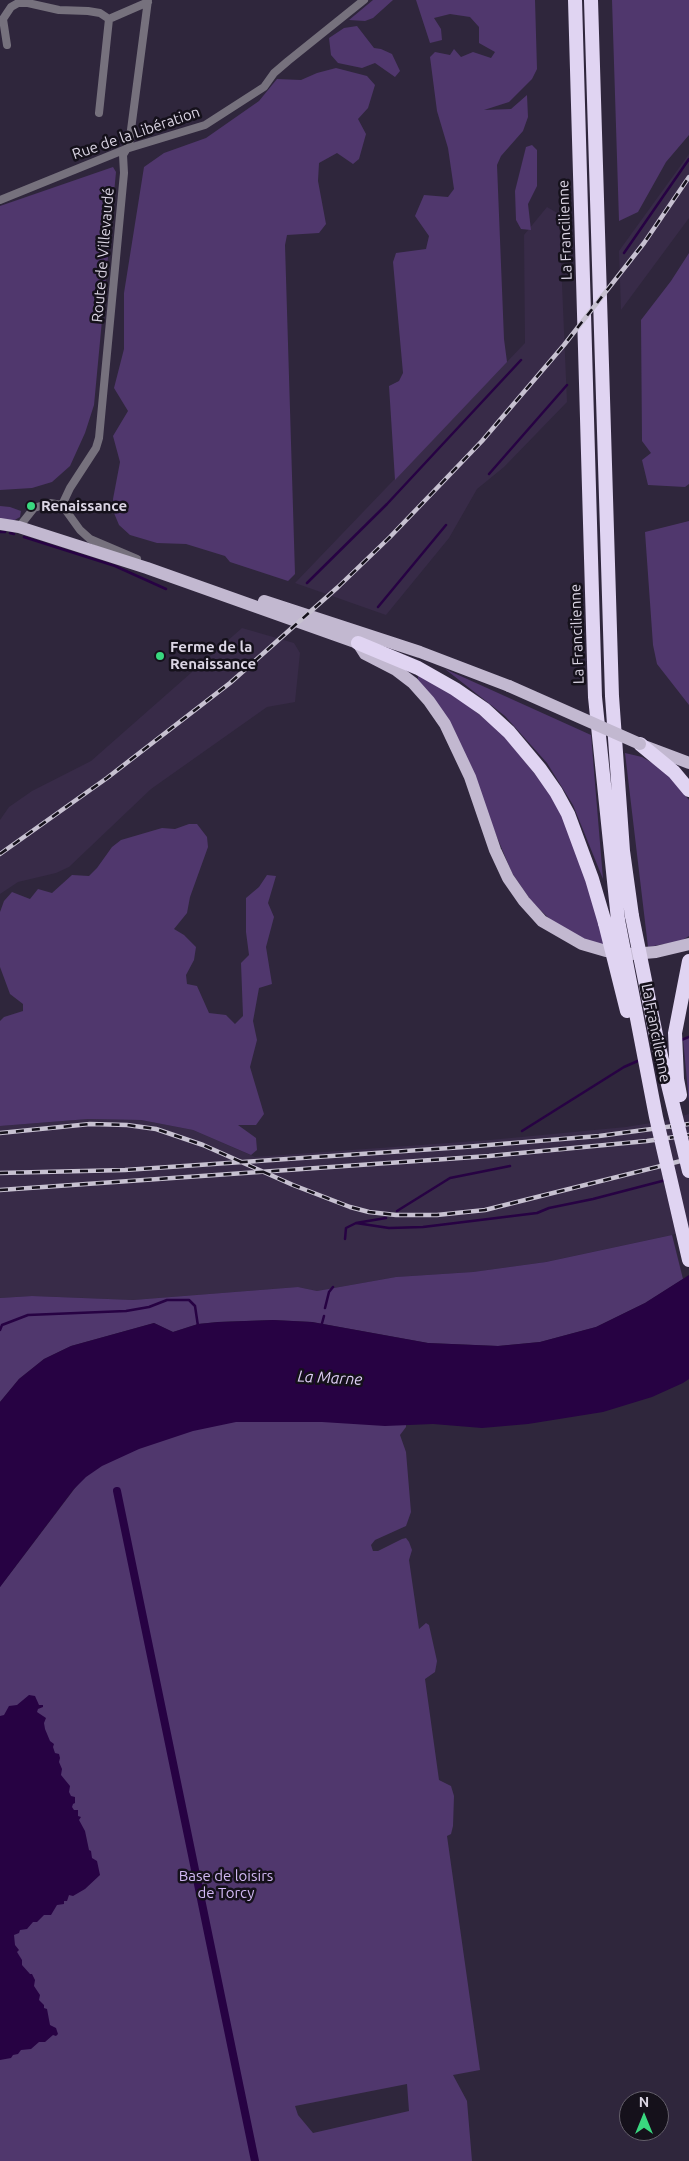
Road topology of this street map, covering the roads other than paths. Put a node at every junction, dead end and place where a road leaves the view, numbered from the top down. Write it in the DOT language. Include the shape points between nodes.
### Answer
graph roads {
  1 [pos="364,0"];
  2 [pos="575,0"];
  3 [pos="591,0"];
  4 [pos="148,1"];
  5 [pos="109,19"];
  6 [pos="7,45"];
  7 [pos="98,113"];
  8 [pos="126,148"];
  9 [pos="0,200"];
  10 [pos="62,505"];
  11 [pos="0,524"];
  12 [pos="19,527"];
  13 [pos="144,562"];
  14 [pos="358,643"];
  15 [pos="640,744"];
  16 [pos="689,763"];
  17 [pos="689,790"];
  18 [pos="612,922"];
  19 [pos="689,944"];
  20 [pos="689,962"];
  21 [pos="680,1130"];
  22 [pos="689,1171"];
  23 [pos="689,1260"];
  1 -- 8 [label="street, Rue de la Libération" via="274,73 264,87 205,126"];
  2 -- 18 [label="highway, La Francilienne" via="595,697"];
  3 -- 21 [label="highway, La Francilienne, bridge" via="611,677 623,851 640,965"];
  4 -- 5 [label="street"];
  4 -- 8 [label="street, Route de Villevaudé"];
  5 -- 6 [label="street" via="88,10 59,10 18,3 3,19"];
  5 -- 7 [label="street"];
  8 -- 9 [label="street, Rue de la Libération"];
  8 -- 10 [label="street, Route de Villevaudé" via="122,155 124,173 98,438 96,448"];
  10 -- 12 [label="street" via="50,503 34,508"];
  10 -- 13 [label="street" via="90,539"];
  11 -- 12 [label="main road"];
  12 -- 13 [label="main road" via="35,528"];
  12 -- 14 [label="main road" via="147,568"];
  13 -- 15 [label="main road, bridge" via="411,649 509,686"];
  14 -- 18 [label="highway" via="418,668 455,689 484,710 519,744 556,792 568,814"];
  14 -- 19 [label="main road" via="365,654 413,683 445,724 470,777 508,878 542,921 582,944 606,951 656,952"];
  15 -- 16 [label="main road"];
  15 -- 17 [label="highway" via="674,772"];
  18 -- 23 [label="highway, La Francilienne, bridge"];
  20 -- 21 [label="highway, bridge" via="675,1032 677,1079 684,1111"];
  21 -- 22 [label="highway, La Francilienne, bridge"];
}
